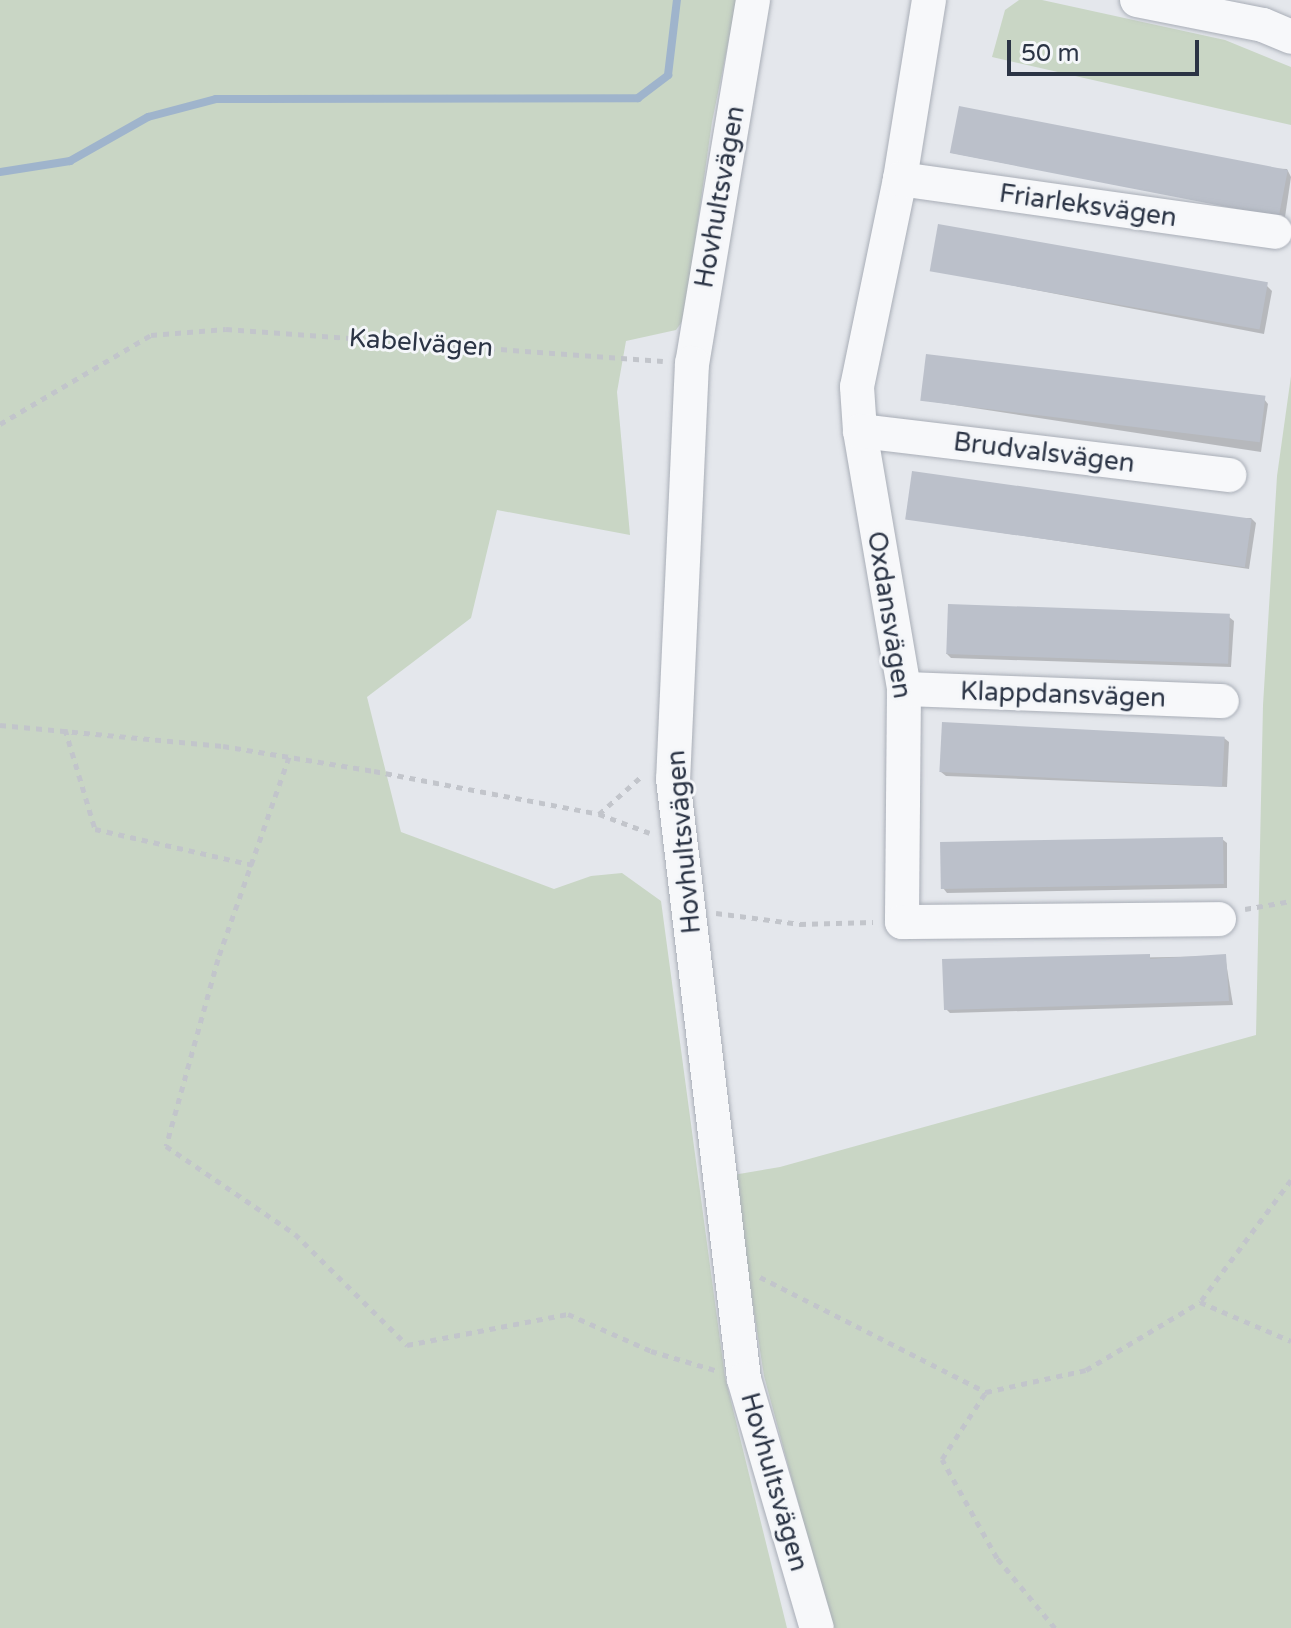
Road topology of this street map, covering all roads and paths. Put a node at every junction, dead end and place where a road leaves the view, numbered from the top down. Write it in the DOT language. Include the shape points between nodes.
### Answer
graph roads {
  1 [pos="753,0"];
  2 [pos="929,0"];
  3 [pos="1137,0"];
  4 [pos="1291,37"];
  5 [pos="900,179"];
  6 [pos="1275,232"];
  7 [pos="692,363"];
  8 [pos="0,424"];
  9 [pos="860,431"];
  10 [pos="1229,475"];
  11 [pos="904,689"];
  12 [pos="1222,701"];
  13 [pos="0,725"];
  14 [pos="65,729"];
  15 [pos="675,746"];
  16 [pos="289,757"];
  17 [pos="599,814"];
  18 [pos="681,845"];
  19 [pos="253,865"];
  20 [pos="1291,901"];
  21 [pos="689,910"];
  22 [pos="1219,919"];
  23 [pos="902,922"];
  24 [pos="1291,1180"];
  25 [pos="730,1262"];
  26 [pos="1200,1302"];
  27 [pos="1291,1341"];
  28 [pos="744,1379"];
  29 [pos="986,1392"];
  30 [pos="817,1628"];
  31 [pos="1055,1628"];
  1 -- 7 [label="street, Hovhultsvägen"];
  2 -- 5 [label="street, Oxdansvägen"];
  3 -- 4 [label="street" via="1263,25"];
  5 -- 6 [label="street, Friarleksvägen"];
  5 -- 9 [label="street, Oxdansvägen" via="857,387"];
  7 -- 8 [label="path, Kabelvägen" via="226,329 151,335"];
  7 -- 15 [label="street, Hovhultsvägen"];
  9 -- 10 [label="street, Brudvalsvägen"];
  9 -- 11 [label="street, Oxdansvägen"];
  11 -- 12 [label="street, Klappdansvägen"];
  11 -- 23 [label="street, Oxdansvägen"];
  13 -- 14 [label="path"];
  14 -- 16 [label="path"];
  14 -- 19 [label="path" via="95,829"];
  15 -- 17 [label="path"];
  15 -- 18 [label="street, Hovhultsvägen"];
  16 -- 17 [label="path"];
  16 -- 19 [label="path"];
  17 -- 18 [label="path"];
  18 -- 21 [label="street, Hovhultsvägen"];
  19 -- 28 [label="path" via="218,959 166,1146 295,1234 407,1345 568,1314 651,1351"];
  20 -- 22 [label="path"];
  21 -- 23 [label="path" via="800,924"];
  21 -- 25 [label="street, Hovhultsvägen"];
  22 -- 23 [label="street"];
  24 -- 26 [label="path"];
  25 -- 28 [label="street, Hovhultsvägen"];
  25 -- 29 [label="path"];
  26 -- 27 [label="path"];
  26 -- 29 [label="path" via="1086,1370"];
  28 -- 30 [label="street, Hovhultsvägen"];
  29 -- 31 [label="path" via="942,1459 997,1558"];
}
